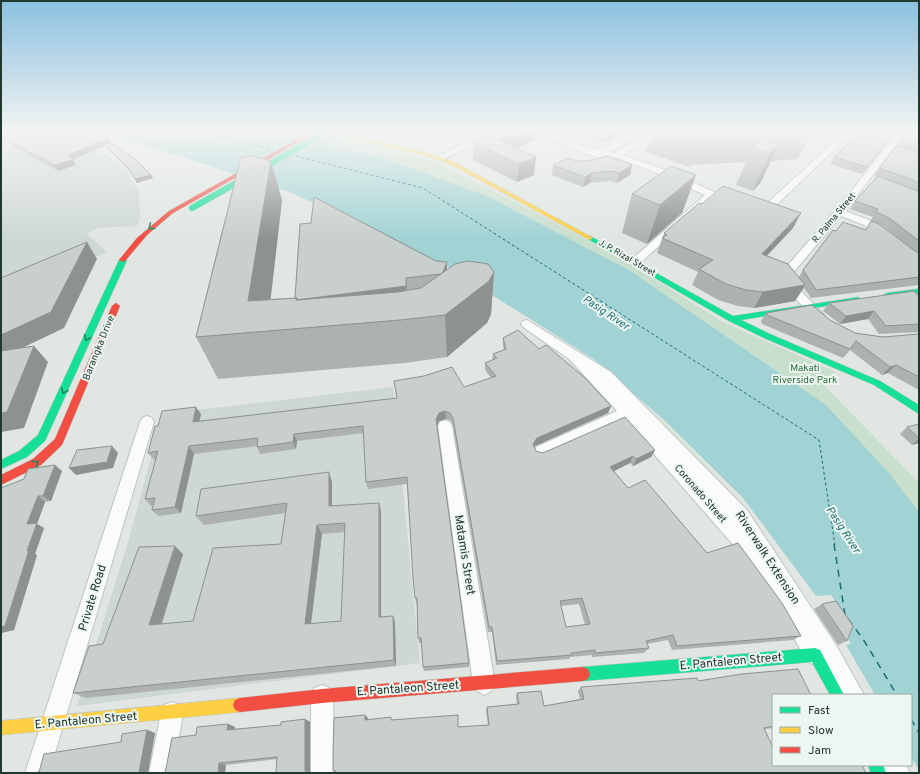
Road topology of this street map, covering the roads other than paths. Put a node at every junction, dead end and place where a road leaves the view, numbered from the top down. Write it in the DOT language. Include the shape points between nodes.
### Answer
graph roads {
  1 [pos="253,167"];
  2 [pos="263,167"];
  3 [pos="457,167"];
  4 [pos="635,167"];
  5 [pos="812,167"];
  6 [pos="880,167"];
  7 [pos="711,194"];
  8 [pos="187,206"];
  9 [pos="839,212"];
  10 [pos="896,243"];
  11 [pos="139,254"];
  12 [pos="635,262"];
  13 [pos="914,291"];
  14 [pos="121,294"];
  15 [pos="878,296"];
  16 [pos="862,298"];
  17 [pos="919,303"];
  18 [pos="807,306"];
  19 [pos="732,318"];
  20 [pos="829,323"];
  21 [pos="527,324"];
  22 [pos="574,356"];
  23 [pos="919,410"];
  24 [pos="628,413"];
  25 [pos="147,422"];
  26 [pos="445,426"];
  27 [pos="541,452"];
  28 [pos="1,465"];
  29 [pos="1,480"];
  30 [pos="816,655"];
  31 [pos="484,684"];
  32 [pos="836,694"];
  33 [pos="852,694"];
  34 [pos="322,696"];
  35 [pos="172,713"];
  36 [pos="54,724"];
  37 [pos="1,728"];
  38 [pos="37,773"];
  39 [pos="161,773"];
  40 [pos="323,773"];
  1 -- 8 [label="main road"];
  2 -- 8 [label="main road, bridge"];
  3 -- 12 [label="main road, J. P. Rizal Street"];
  4 -- 7 [label="street" via="680,186"];
  5 -- 7 [label="street" via="766,210 759,212"];
  6 -- 9 [label="street, R. Palma Street" via="871,180"];
  7 -- 12 [label="street"];
  8 -- 11 [label="main road"];
  8 -- 28 [label="main road, Barangka Drive, one-way" via="149,228 129,249 42,438 23,455"];
  9 -- 10 [label="street" via="868,223"];
  9 -- 18 [label="street, R. Palma Street" via="787,272 788,279"];
  12 -- 19 [label="main road, J. P. Rizal Street"];
  13 -- 15 [label="main road"];
  13 -- 17 [label="street"];
  29 -- 14 [label="main road, Barangka Drive, one-way" via="37,462 64,433"];
  16 -- 18 [label="main road"];
  18 -- 19 [label="main road"];
  18 -- 20 [label="street"];
  19 -- 23 [label="main road, J. P. Rizal Street" via="767,336 877,383"];
  21 -- 22 [label="street, Coronado Street"];
  22 -- 24 [label="street, Coronado Street"];
  22 -- 33 [label="street, Riverwalk Extension" via="606,376 741,516 829,652"];
  24 -- 27 [label="street"];
  24 -- 30 [label="street, Coronado Street" via="756,558"];
  25 -- 36 [label="street, Private Road"];
  26 -- 31 [label="street, Matamis Street"];
  30 -- 31 [label="main road, E. Pantaleon Street"];
  30 -- 32 [label="main road, Coronado Street"];
  31 -- 34 [label="main road, E. Pantaleon Street"];
  34 -- 35 [label="main road, E. Pantaleon Street"];
  34 -- 40 [label="street"];
  35 -- 36 [label="main road, E. Pantaleon Street"];
  35 -- 39 [label="street"];
  36 -- 37 [label="main road, E. Pantaleon Street"];
  36 -- 38 [label="street, Private Road"];
}
